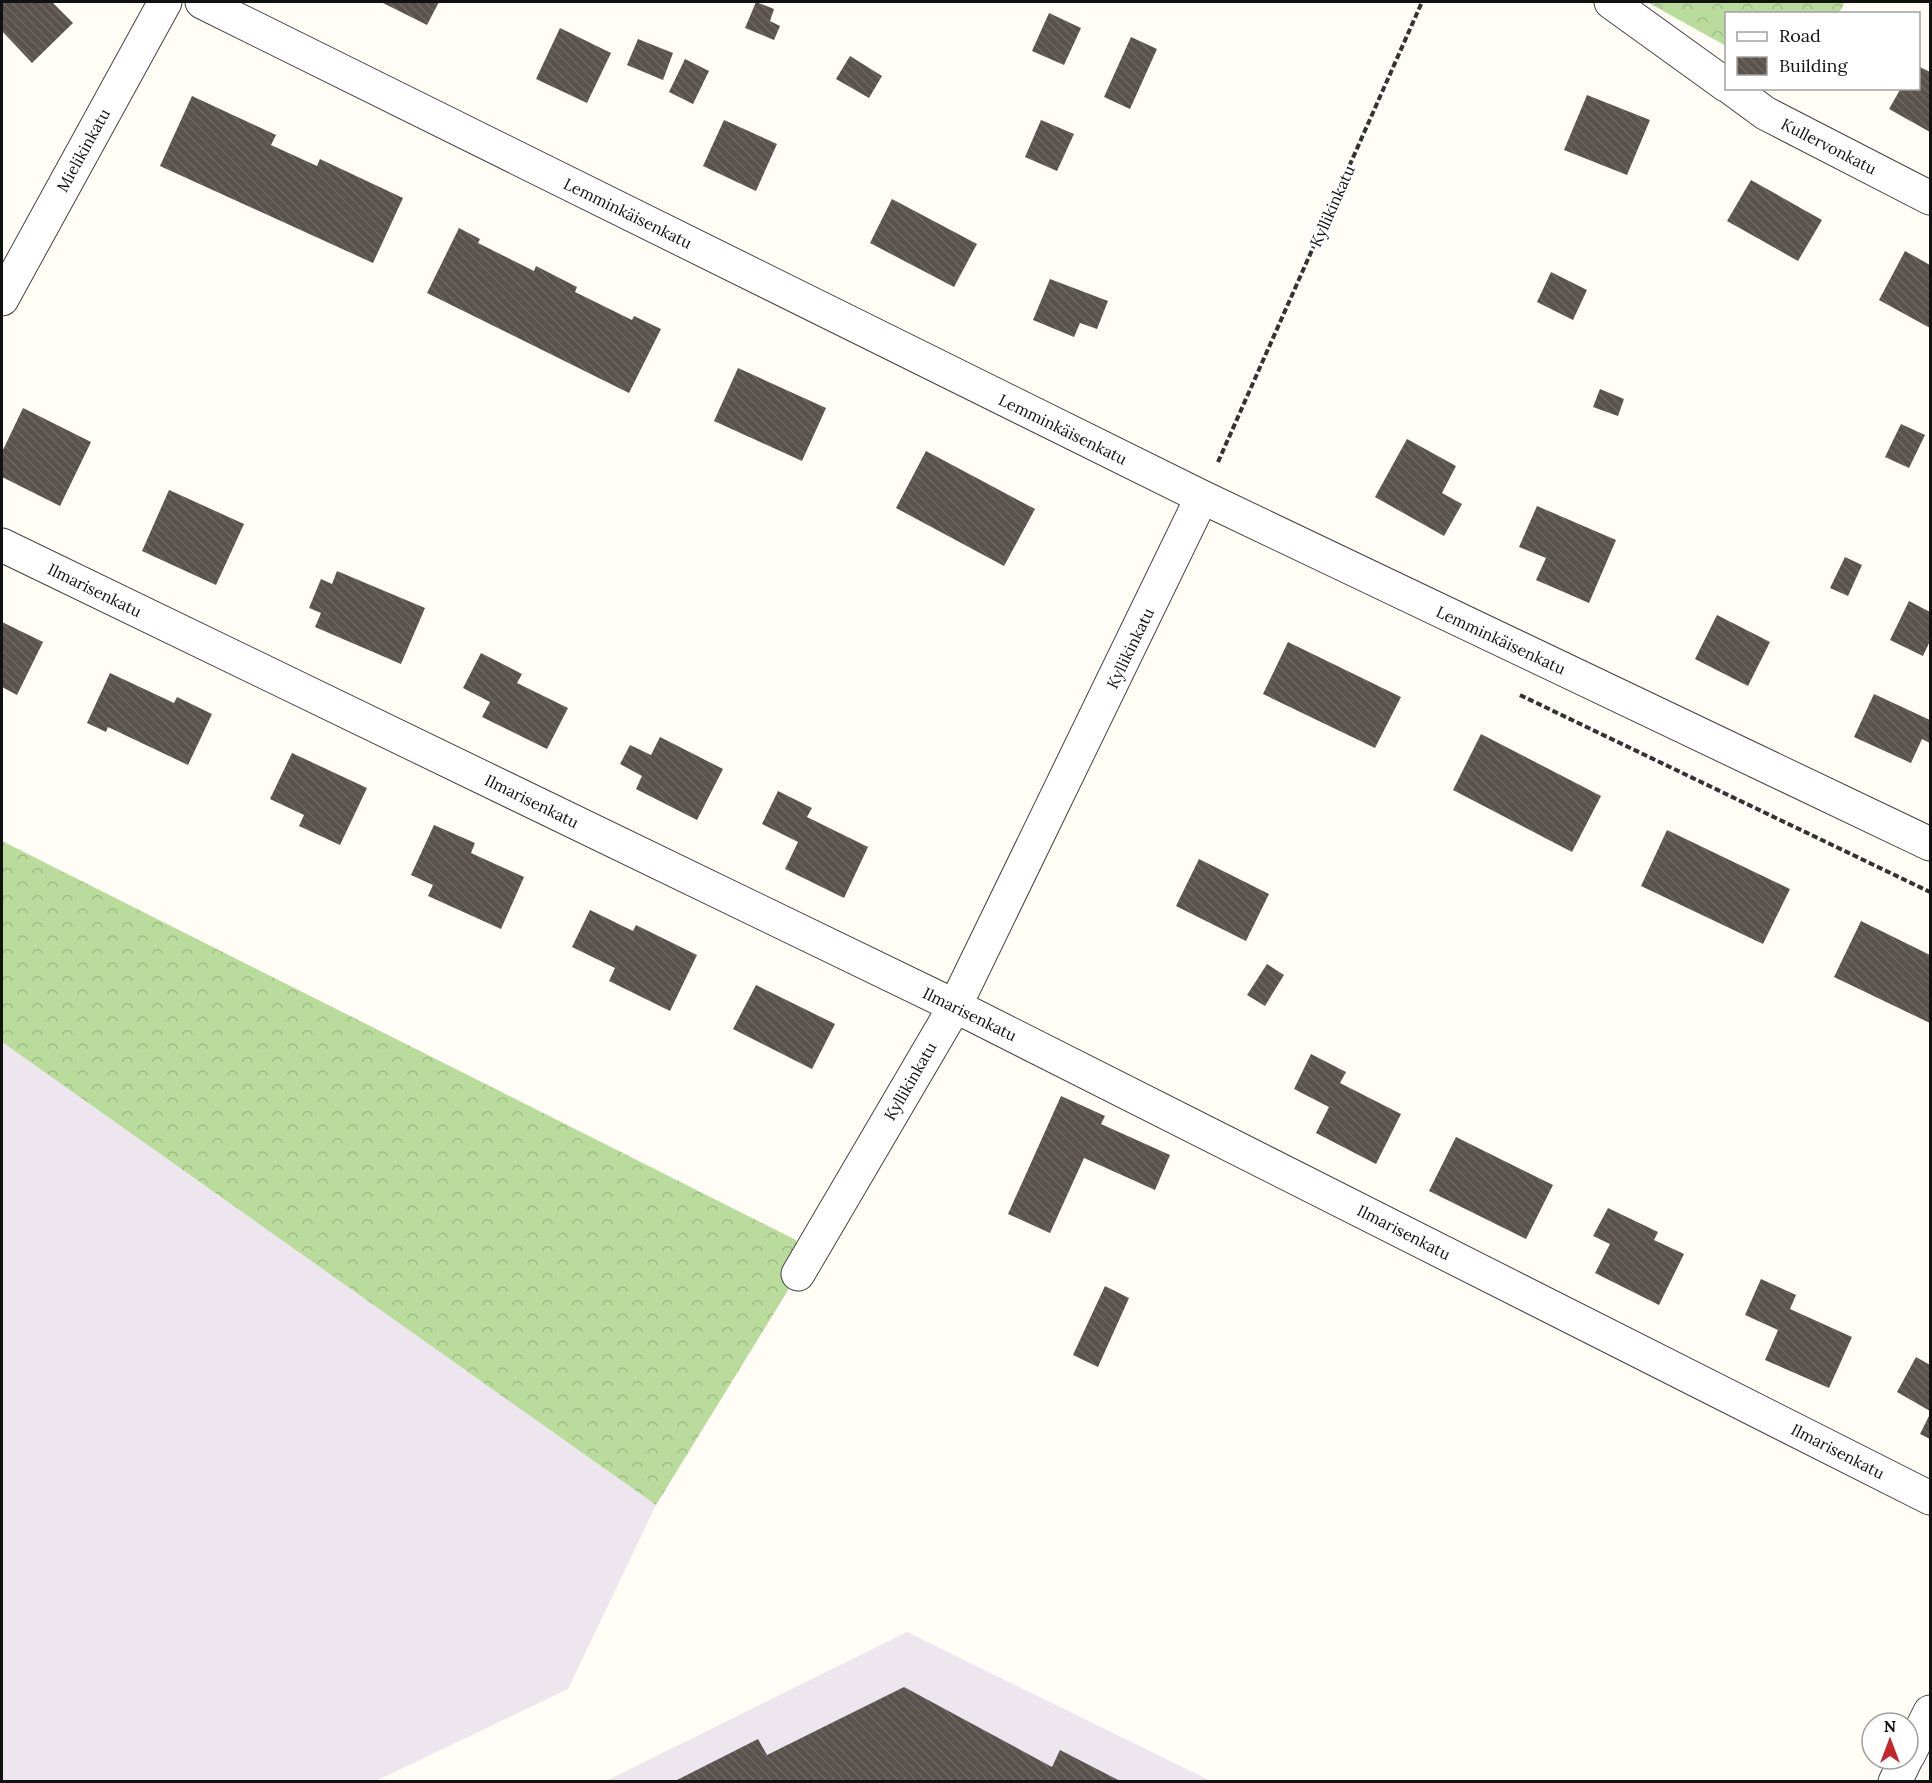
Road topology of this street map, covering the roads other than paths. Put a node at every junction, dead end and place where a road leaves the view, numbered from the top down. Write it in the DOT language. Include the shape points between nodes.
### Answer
graph roads {
  1 [pos="165,2"];
  2 [pos="202,2"];
  3 [pos="1611,2"];
  4 [pos="1725,84"];
  5 [pos="1734,90"];
  6 [pos="1930,198"];
  7 [pos="2,300"];
  8 [pos="1202,497"];
  9 [pos="2,545"];
  10 [pos="1930,844"];
  11 [pos="954,1006"];
  12 [pos="798,1274"];
  13 [pos="1930,1498"];
  14 [pos="1930,1712"];
  15 [pos="1920,1732"];
  1 -- 7 [label="street, Mielikinkatu"];
  2 -- 8 [label="street, Lemminkäisenkatu"];
  3 -- 4 [label="street"];
  5 -- 6 [label="street, Kullervonkatu" via="1765,113"];
  8 -- 10 [label="street, Lemminkäisenkatu"];
  8 -- 11 [label="street, Kyllikinkatu"];
  9 -- 11 [label="street, Ilmarisenkatu"];
  11 -- 12 [label="street, Kyllikinkatu"];
  11 -- 13 [label="street, Ilmarisenkatu"];
  14 -- 15 [label="street"];
}
